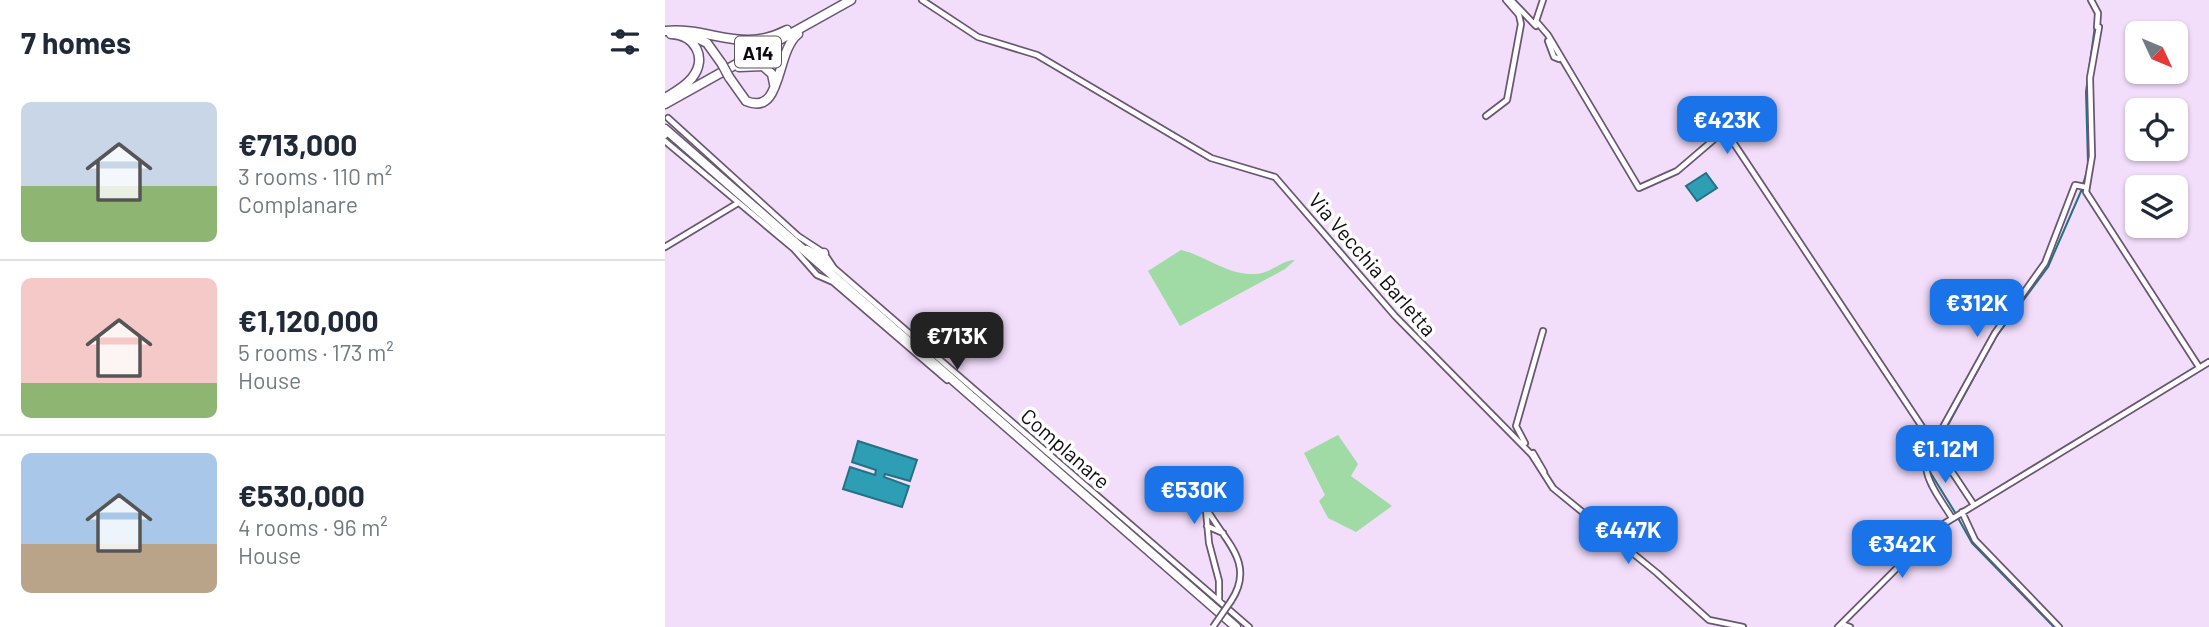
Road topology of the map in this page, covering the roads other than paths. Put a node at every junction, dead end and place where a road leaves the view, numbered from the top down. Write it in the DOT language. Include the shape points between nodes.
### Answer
graph roads {
  1 [pos="843,0"];
  2 [pos="853,0"];
  3 [pos="922,0"];
  4 [pos="1508,0"];
  5 [pos="1543,0"];
  6 [pos="2091,0"];
  7 [pos="820,13"];
  8 [pos="667,32"];
  9 [pos="1560,59"];
  10 [pos="768,99"];
  11 [pos="665,102"];
  12 [pos="1486,116"];
  13 [pos="667,118"];
  14 [pos="668,132"];
  15 [pos="2083,187"];
  16 [pos="739,198"];
  17 [pos="665,247"];
  18 [pos="806,251"];
  19 [pos="824,253"];
  20 [pos="815,273"];
  21 [pos="833,274"];
  22 [pos="1543,331"];
  23 [pos="2209,362"];
  24 [pos="2199,367"];
  25 [pos="1935,447"];
  26 [pos="1546,480"];
  27 [pos="1975,505"];
  28 [pos="1957,515"];
  29 [pos="1215,525"];
  30 [pos="1207,526"];
  31 [pos="1224,534"];
  32 [pos="1209,543"];
  33 [pos="1218,586"];
  34 [pos="1203,588"];
  35 [pos="1212,596"];
  36 [pos="1221,604"];
  37 [pos="1840,625"];
  38 [pos="1213,627"];
  39 [pos="1231,627"];
  40 [pos="1246,627"];
  41 [pos="1743,627"];
  42 [pos="1850,627"];
  43 [pos="2059,627"];
  1 -- 7 [label="highway, A14"];
  2 -- 10 [label="highway, A14" via="791,39"];
  2 -- 11 [label="highway, A14"];
  3 -- 26 [label="street, Via Vecchia Barletta" via="978,37 1038,55 1211,158 1275,177 1395,316 1491,411"];
  4 -- 9 [label="street" via="1547,38 1554,57"];
  4 -- 12 [label="street" via="1521,24 1507,100"];
  5 -- 9 [label="street" via="1535,19"];
  6 -- 15 [label="street" via="2098,13 2098,27 2089,78 2092,156"];
  7 -- 8 [label="highway, A14" via="759,41 729,41 698,30"];
  7 -- 11 [label="highway, A14"];
  8 -- 10 [label="highway, A14, bridge" via="703,39 746,101 758,104"];
  8 -- 11 [label="highway" via="688,38 699,57 692,77"];
  9 -- 25 [label="street" via="1639,188 1677,171 1725,130"];
  10 -- 11 [label="highway, A14" via="773,77 767,68 752,64"];
  13 -- 14 [label="street, Complanare"];
  14 -- 16 [label="highway"];
  14 -- 19 [label="street, Complanare"];
  15 -- 24 [label="street"];
  15 -- 25 [label="street" via="2075,185 2045,263 1995,332"];
  16 -- 17 [label="street"];
  16 -- 18 [label="highway"];
  16 -- 20 [label="street, Complanare"];
  18 -- 19 [label="highway"];
  18 -- 20 [label="highway"];
  18 -- 21 [label="highway"];
  19 -- 21 [label="highway" via="823,260"];
  19 -- 34 [label="street, Complanare" via="834,268"];
  20 -- 21 [label="highway"];
  20 -- 39 [label="street, Complanare" via="833,282"];
  21 -- 39 [label="highway"];
  21 -- 40 [label="highway"];
  22 -- 26 [label="street" via="1516,426 1521,440 1542,465"];
  23 -- 24 [label="street"];
  24 -- 27 [label="street"];
  25 -- 27 [label="street"];
  25 -- 28 [label="street" via="1925,464 1927,472"];
  26 -- 41 [label="street, Via Vecchia Barletta" via="1709,620"];
  27 -- 28 [label="street"];
  28 -- 37 [label="street" via="1929,535"];
  28 -- 43 [label="street" via="1975,540"];
  29 -- 30 [label="street"];
  29 -- 30 [label="street" via="1205,506"];
  29 -- 31 [label="street"];
  30 -- 31 [label="street"];
  30 -- 32 [label="street"];
  31 -- 32 [label="street" via="1211,536"];
  31 -- 38 [label="street, bridge" via="1242,567 1240,585"];
  32 -- 33 [label="street"];
  33 -- 34 [label="street"];
  33 -- 35 [label="street"];
  33 -- 36 [label="street"];
  34 -- 35 [label="street, Complanare"];
  35 -- 36 [label="street, Complanare"];
  36 -- 40 [label="street, Complanare"];
  37 -- 42 [label="street"];
}
